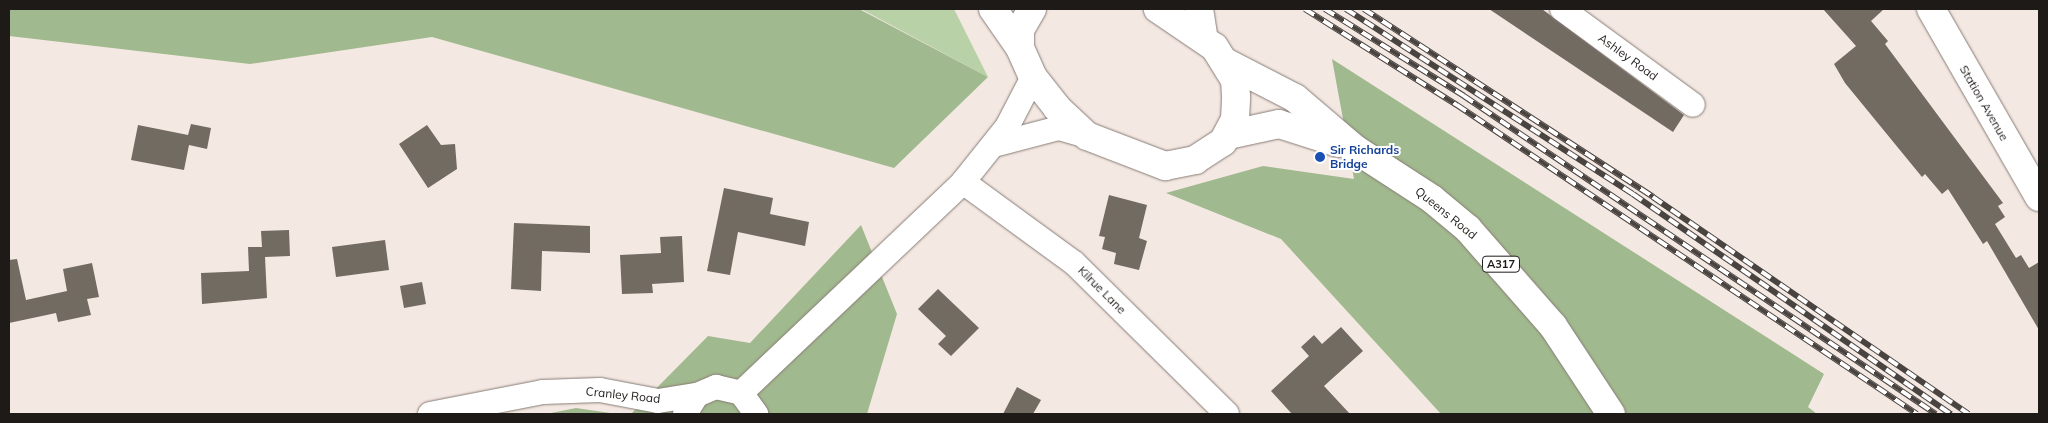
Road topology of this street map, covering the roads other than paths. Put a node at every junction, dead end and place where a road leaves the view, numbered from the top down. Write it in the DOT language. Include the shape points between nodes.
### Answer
graph roads {
  1 [pos="993,9"];
  2 [pos="1032,9"];
  3 [pos="1158,9"];
  4 [pos="1199,9"];
  5 [pos="1562,9"];
  6 [pos="1931,9"];
  7 [pos="1204,39"];
  8 [pos="1020,48"];
  9 [pos="1225,62"];
  10 [pos="1033,77"];
  11 [pos="1693,105"];
  12 [pos="1228,135"];
  13 [pos="1086,136"];
  14 [pos="994,144"];
  15 [pos="1355,149"];
  16 [pos="2030,164"];
  17 [pos="963,182"];
  18 [pos="2039,197"];
  19 [pos="741,393"];
  20 [pos="691,404"];
  21 [pos="430,414"];
  22 [pos="756,414"];
  23 [pos="1227,414"];
  24 [pos="1611,414"];
  1 -- 8 [label="main road"];
  2 -- 8 [label="main road" via="1020,30"];
  3 -- 7 [label="main road"];
  4 -- 7 [label="main road"];
  5 -- 11 [label="street, Ashley Road"];
  6 -- 16 [label="main road, Station Avenue"];
  7 -- 9 [label="main road"];
  8 -- 10 [label="main road"];
  9 -- 12 [label="main road" via="1235,80 1236,97"];
  9 -- 15 [label="main road, Queens Road / A317" via="1295,98"];
  10 -- 13 [label="main road"];
  10 -- 14 [label="street"];
  12 -- 13 [label="main road" via="1195,160 1165,166"];
  12 -- 15 [label="main road, Queens Road / A317" via="1279,124"];
  13 -- 14 [label="street" via="1059,128"];
  14 -- 17 [label="street"];
  15 -- 24 [label="main road, Queens Road / A317" via="1432,199 1468,230 1553,326"];
  16 -- 18 [label="main road, Station Avenue"];
  17 -- 19 [label="street"];
  17 -- 23 [label="street, Kilrue Lane" via="1074,263"];
  19 -- 20 [label="street, Cranley Road" via="716,387"];
  19 -- 22 [label="street"];
  20 -- 21 [label="street, Cranley Road" via="600,390 543,392"];
}
